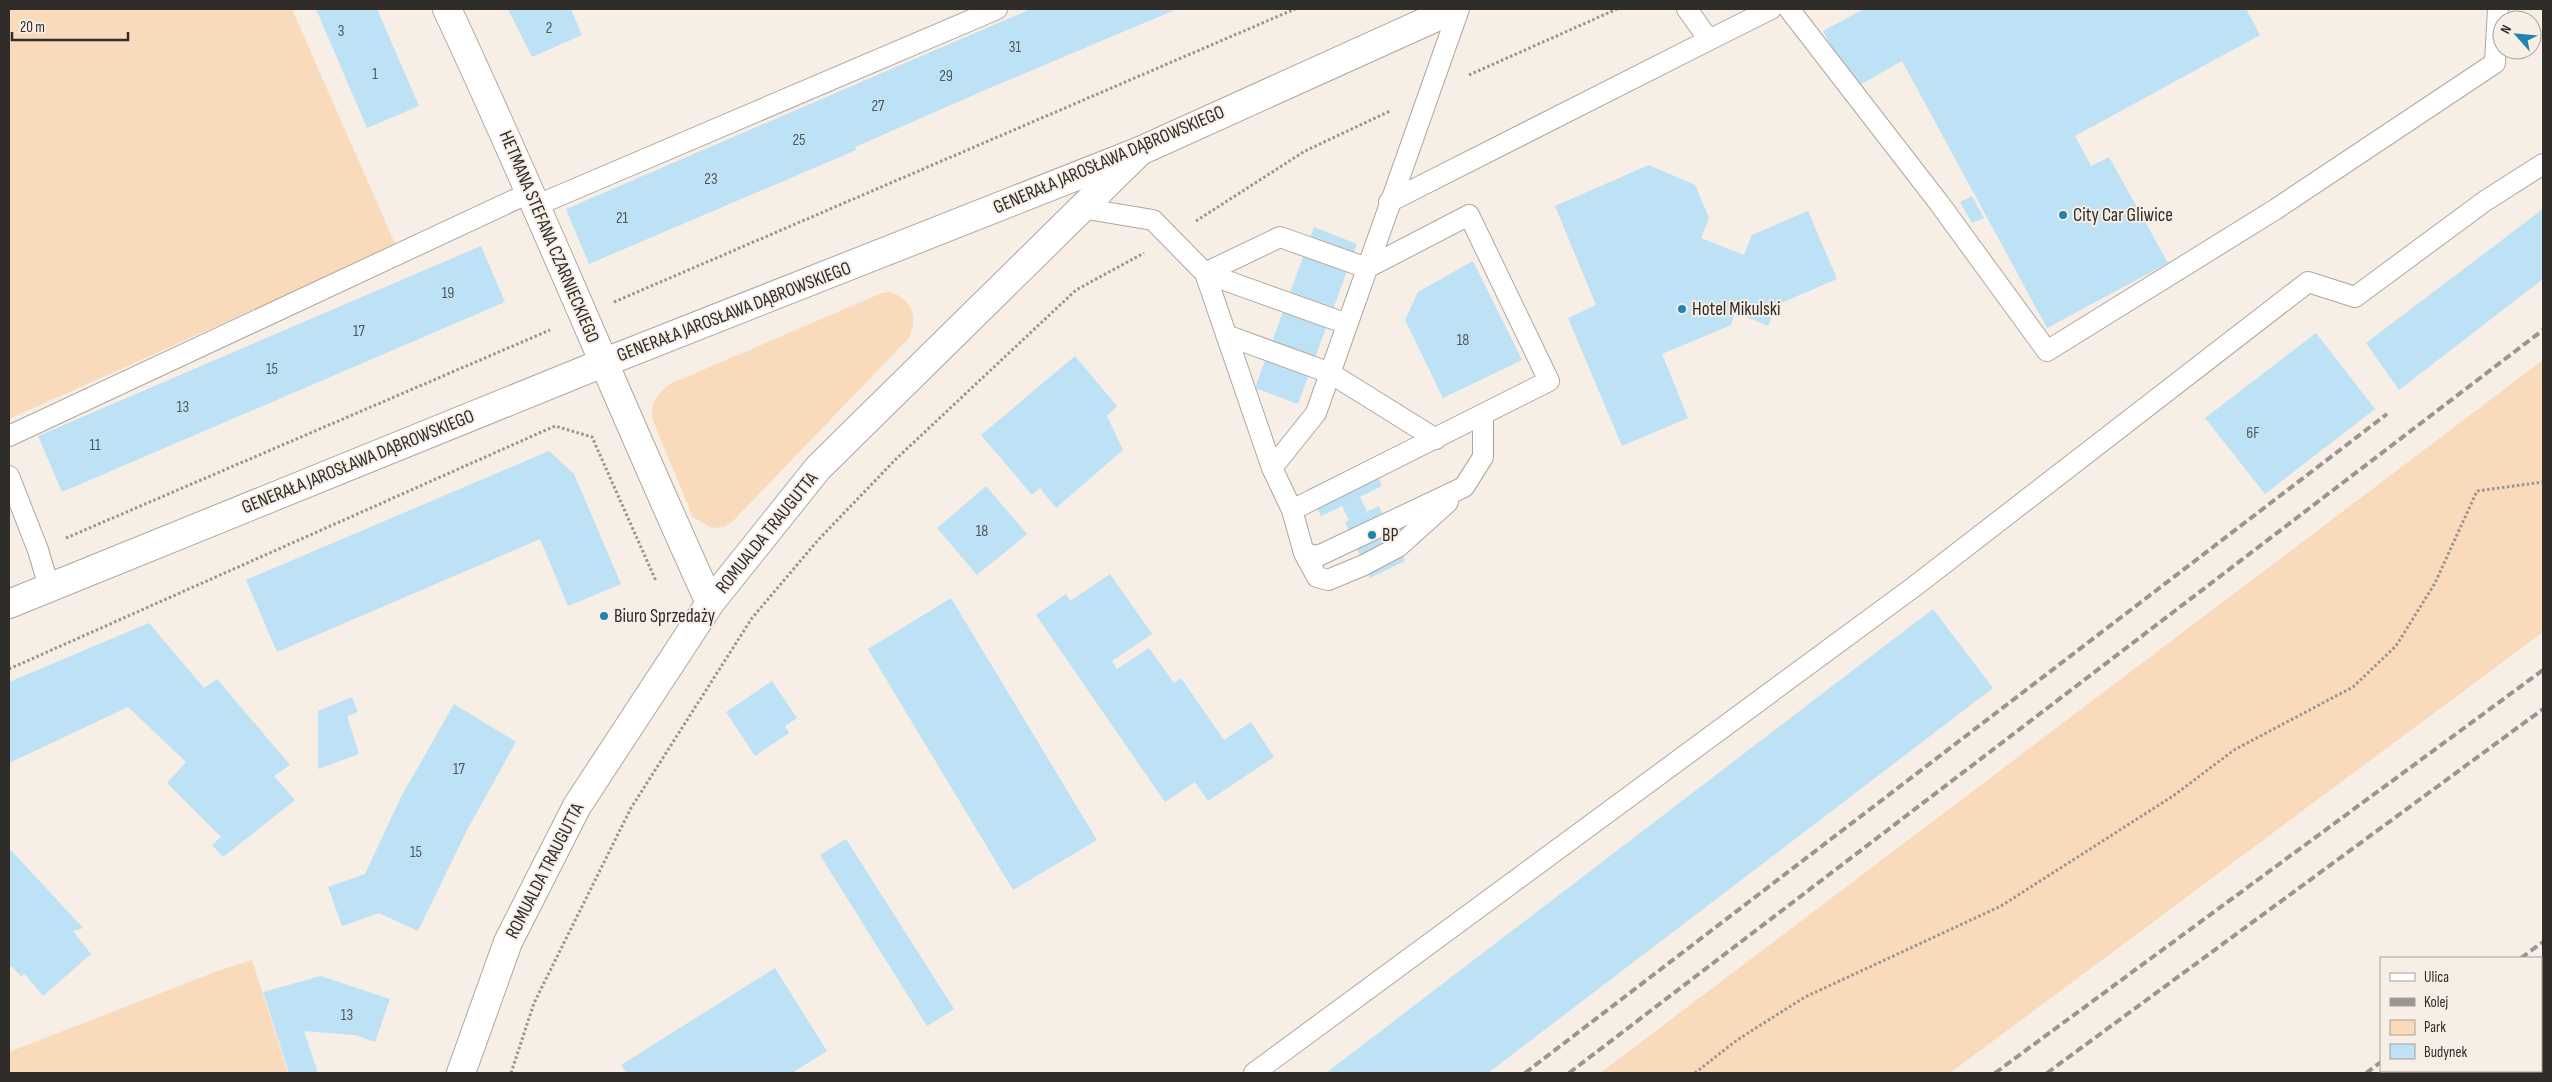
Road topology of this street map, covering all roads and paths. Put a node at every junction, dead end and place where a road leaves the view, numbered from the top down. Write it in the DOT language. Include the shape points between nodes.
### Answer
graph roads {
  1 [pos="447,9"];
  2 [pos="997,9"];
  3 [pos="1295,9"];
  4 [pos="1454,9"];
  5 [pos="1459,9"];
  6 [pos="1688,9"];
  7 [pos="1771,9"];
  8 [pos="1789,9"];
  9 [pos="2498,9"];
  10 [pos="1709,40"];
  11 [pos="1140,151"];
  12 [pos="2543,164"];
  13 [pos="532,200"];
  14 [pos="1389,202"];
  15 [pos="1080,208"];
  16 [pos="1172,239"];
  17 [pos="1367,268"];
  18 [pos="1205,273"];
  19 [pos="610,303"];
  20 [pos="1347,324"];
  21 [pos="550,330"];
  22 [pos="1226,335"];
  23 [pos="603,363"];
  24 [pos="1330,373"];
  25 [pos="1483,415"];
  26 [pos="9,436"];
  27 [pos="1436,439"];
  28 [pos="1272,468"];
  29 [pos="9,476"];
  30 [pos="2543,482"];
  31 [pos="1464,487"];
  32 [pos="1292,510"];
  33 [pos="38,550"];
  34 [pos="1304,553"];
  35 [pos="656,581"];
  36 [pos="49,587"];
  37 [pos="9,604"];
  38 [pos="710,604"];
  39 [pos="9,669"];
  40 [pos="461,1073"];
  41 [pos="511,1073"];
  42 [pos="1254,1073"];
  43 [pos="1695,1073"];
  1 -- 13 [label="street, HETMANA STEFANA CZARNIECKIEGO"];
  2 -- 13 [label="lane"];
  3 -- 19 [label="path"];
  4 -- 11 [label="street, GENERAŁA JAROSŁAWA DĄBROWSKIEGO"];
  5 -- 14 [label="lane"];
  6 -- 10 [label="lane"];
  7 -- 10 [label="lane"];
  8 -- 9 [label="lane" via="1939,203 2047,351 2276,209 2495,63"];
  10 -- 14 [label="lane"];
  11 -- 15 [label="street, ROMUALDA TRAUGUTTA"];
  11 -- 23 [label="street, GENERAŁA JAROSŁAWA DĄBROWSKIEGO"];
  12 -- 42 [label="lane" via="2485,201 2355,297 2308,282 1915,586"];
  13 -- 23 [label="street, HETMANA STEFANA CZARNIECKIEGO"];
  13 -- 26 [label="lane"];
  14 -- 17 [label="lane"];
  15 -- 16 [label="lane" via="1153,220"];
  15 -- 38 [label="street, ROMUALDA TRAUGUTTA" via="818,468"];
  16 -- 18 [label="lane"];
  16 -- 41 [label="path" via="1076,290 896,459 819,539 752,618 631,808 534,1003"];
  17 -- 18 [label="lane" via="1280,238"];
  17 -- 20 [label="lane"];
  17 -- 25 [label="lane" via="1469,215 1549,381"];
  18 -- 20 [label="lane"];
  18 -- 22 [label="lane"];
  20 -- 24 [label="lane"];
  21 -- 33 [label="path"];
  22 -- 24 [label="lane"];
  22 -- 28 [label="lane"];
  23 -- 36 [label="street, GENERAŁA JAROSŁAWA DĄBROWSKIEGO"];
  23 -- 38 [label="street, HETMANA STEFANA CZARNIECKIEGO"];
  24 -- 27 [label="lane"];
  24 -- 28 [label="lane" via="1316,413"];
  25 -- 27 [label="lane"];
  25 -- 31 [label="lane" via="1482,457"];
  27 -- 32 [label="lane"];
  28 -- 32 [label="lane"];
  29 -- 33 [label="lane"];
  30 -- 43 [label="path" via="2477,491 2435,583 2396,646 2353,687 2234,750 2173,796 2001,906 1805,996 1737,1040"];
  31 -- 34 [label="lane" via="1318,556"];
  31 -- 34 [label="lane" via="1398,547 1328,580 1317,577"];
  32 -- 34 [label="lane"];
  33 -- 36 [label="lane"];
  35 -- 39 [label="path" via="592,437 555,426"];
  36 -- 37 [label="street, GENERAŁA JAROSŁAWA DĄBROWSKIEGO"];
  38 -- 40 [label="street, ROMUALDA TRAUGUTTA" via="577,806 508,942"];
}
